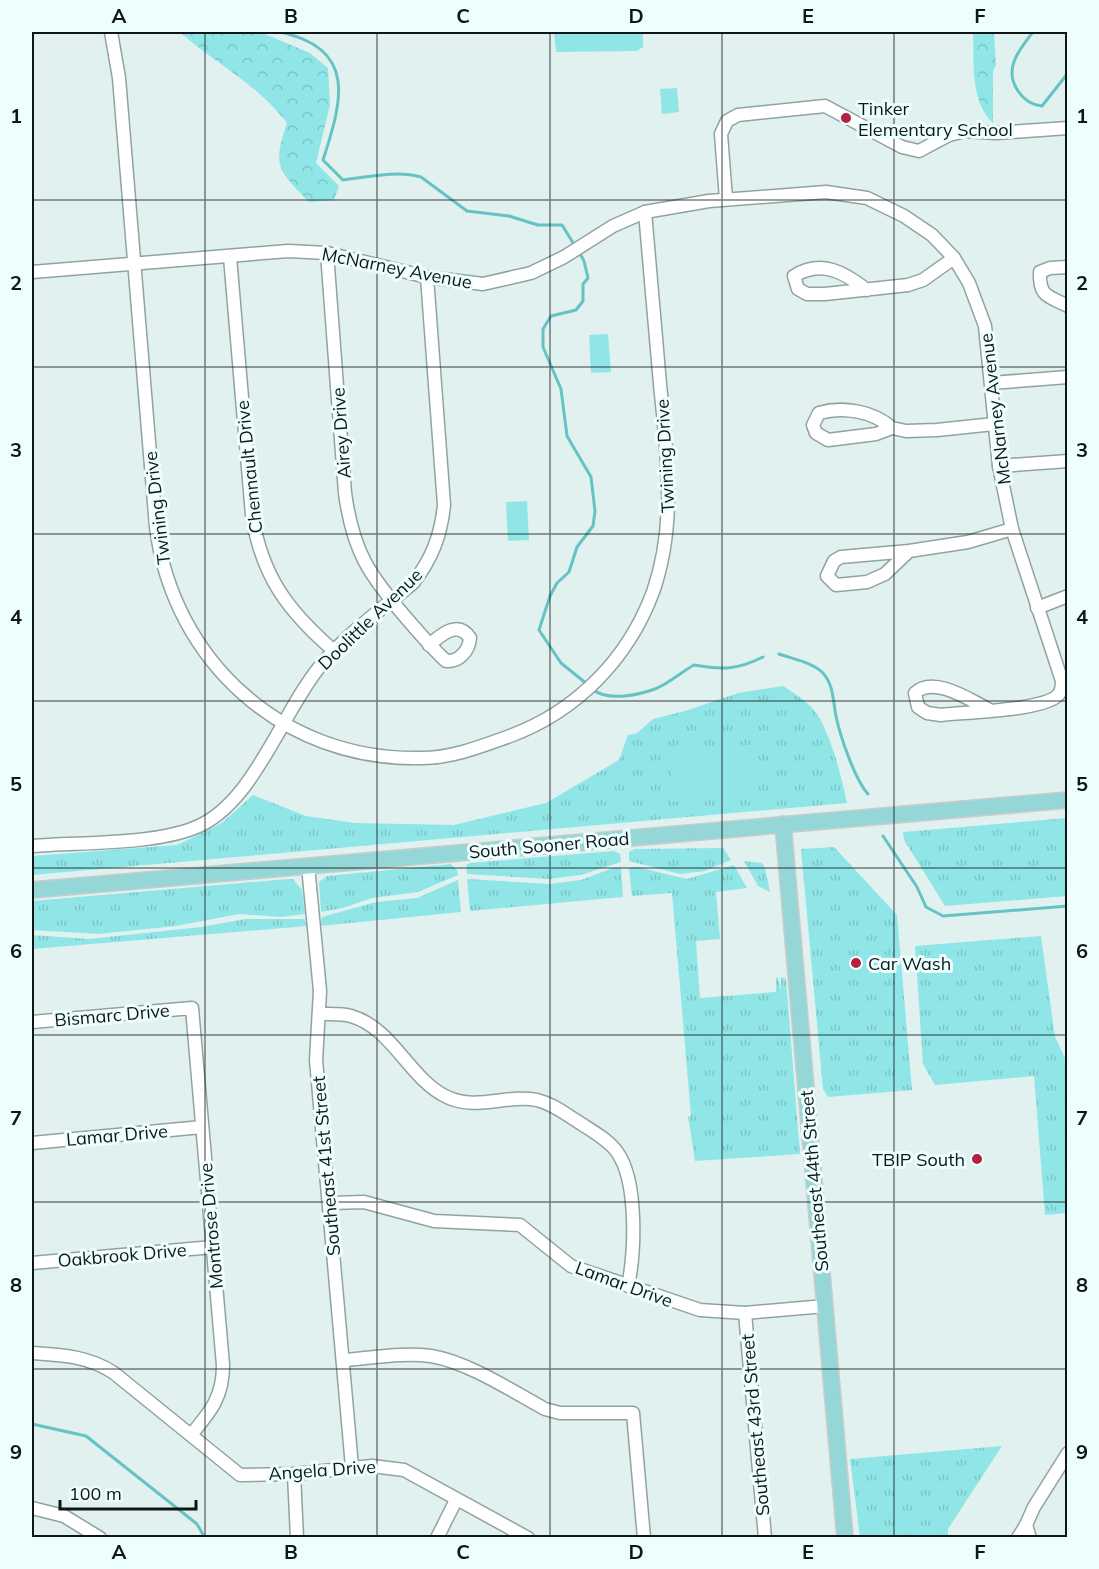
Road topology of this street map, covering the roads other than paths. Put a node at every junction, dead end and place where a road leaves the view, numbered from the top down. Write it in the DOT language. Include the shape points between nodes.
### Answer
graph roads {
  1 [pos="111,32"];
  2 [pos="1068,128"];
  3 [pos="726,199"];
  4 [pos="645,212"];
  5 [pos="327,253"];
  6 [pos="230,257"];
  7 [pos="954,258"];
  8 [pos="135,265"];
  9 [pos="1068,267"];
  10 [pos="32,272"];
  11 [pos="427,277"];
  12 [pos="867,290"];
  13 [pos="1068,306"];
  14 [pos="1068,377"];
  15 [pos="991,383"];
  16 [pos="994,424"];
  17 [pos="892,428"];
  18 [pos="1068,461"];
  19 [pos="999,466"];
  20 [pos="1012,529"];
  21 [pos="909,551"];
  22 [pos="1068,596"];
  23 [pos="392,601"];
  24 [pos="1037,608"];
  25 [pos="429,645"];
  26 [pos="334,651"];
  27 [pos="988,709"];
  28 [pos="282,722"];
  29 [pos="1068,800"];
  30 [pos="783,824"];
  31 [pos="32,846"];
  32 [pos="308,866"];
  33 [pos="32,890"];
  34 [pos="192,1008"];
  35 [pos="319,1014"];
  36 [pos="32,1022"];
  37 [pos="202,1127"];
  38 [pos="32,1143"];
  39 [pos="331,1203"];
  40 [pos="213,1247"];
  41 [pos="32,1263"];
  42 [pos="628,1286"];
  43 [pos="825,1306"];
  44 [pos="745,1313"];
  45 [pos="32,1353"];
  46 [pos="344,1360"];
  47 [pos="191,1435"];
  48 [pos="1068,1453"];
  49 [pos="352,1467"];
  50 [pos="294,1474"];
  51 [pos="456,1500"];
  52 [pos="32,1508"];
  53 [pos="1026,1525"];
  54 [pos="100,1538"];
  55 [pos="297,1538"];
  56 [pos="436,1538"];
  57 [pos="528,1538"];
  58 [pos="644,1538"];
  59 [pos="765,1538"];
  60 [pos="845,1538"];
  61 [pos="1018,1538"];
  62 [pos="1030,1538"];
  1 -- 8 [label="street, Twining Drive" via="119,78"];
  2 -- 3 [label="street" via="965,131 919,151 902,147 825,106 738,115 727,121 721,134"];
  3 -- 4 [label="street, McNarney Avenue"];
  3 -- 7 [label="street, McNarney Avenue" via="826,192 867,198 932,235"];
  4 -- 11 [label="street, McNarney Avenue" via="531,273 483,284"];
  4 -- 28 [label="street, Twining Drive" via="669,483 668,530 660,568 642,617 617,660 587,690 531,729 484,747 424,759 356,752 326,744"];
  5 -- 6 [label="street, McNarney Avenue" via="288,251"];
  5 -- 11 [label="street, McNarney Avenue"];
  5 -- 23 [label="street, Airey Drive" via="348,515 367,568"];
  6 -- 8 [label="street, McNarney Avenue"];
  6 -- 26 [label="street, Chennault Drive" via="257,542 274,585 288,606"];
  7 -- 12 [label="street" via="923,280"];
  7 -- 15 [label="street, McNarney Avenue" via="969,283 985,326"];
  8 -- 10 [label="street, McNarney Avenue"];
  8 -- 28 [label="street, Twining Drive" via="156,527 168,583 178,609 210,660 254,705"];
  9 -- 13 [label="street" via="1040,272 1043,294"];
  11 -- 23 [label="street, Doolittle Avenue" via="443,520 423,570"];
  12 -- 12 [label="street" via="807,294 798,289 794,276 823,267 850,277"];
  14 -- 15 [label="street"];
  15 -- 16 [label="street, McNarney Avenue"];
  16 -- 17 [label="street" via="937,430"];
  16 -- 19 [label="street, McNarney Avenue"];
  17 -- 17 [label="street" via="828,440 816,433 813,425 819,413 853,411 878,418"];
  18 -- 19 [label="street"];
  19 -- 20 [label="street, McNarney Avenue"];
  20 -- 21 [label="street" via="968,542"];
  20 -- 24 [label="street, McNarney Avenue"];
  21 -- 21 [label="street" via="885,574 867,582 836,585 827,576 834,561 841,557"];
  22 -- 24 [label="street"];
  23 -- 25 [label="street, Airey Drive"];
  23 -- 26 [label="street, Doolittle Avenue"];
  24 -- 27 [label="street, McNarney Avenue" via="1062,681 1059,694 1034,706"];
  26 -- 28 [label="street, Doolittle Avenue"];
  27 -- 27 [label="street" via="927,713 918,707 915,693 933,686"];
  28 -- 31 [label="street, Doolittle Avenue" via="247,784 213,819 174,834"];
  29 -- 30 [label="main road, South Sooner Road"];
  30 -- 32 [label="main road, South Sooner Road"];
  30 -- 43 [label="main road, Southeast 44th Street"];
  32 -- 33 [label="main road, South Sooner Road"];
  32 -- 35 [label="street, Southeast 41st Street"];
  34 -- 36 [label="street, Bismarc Drive"];
  34 -- 37 [label="street, Montrose Drive"];
  35 -- 39 [label="street, Southeast 41st Street" via="316,1060"];
  35 -- 42 [label="street" via="348,1015 365,1021 427,1084 447,1097 464,1102 517,1099 553,1105 616,1150 625,1167 630,1195 633,1243"];
  37 -- 38 [label="street, Lamar Drive"];
  37 -- 40 [label="street, Montrose Drive"];
  39 -- 42 [label="street, Lamar Drive" via="364,1203 434,1221 520,1225 571,1266"];
  39 -- 46 [label="street, Southeast 41st Street"];
  40 -- 41 [label="street, Oakbrook Drive"];
  40 -- 47 [label="street, Montrose Drive" via="223,1380 217,1399"];
  42 -- 44 [label="street, Lamar Drive" via="700,1310"];
  43 -- 44 [label="street, Lamar Drive"];
  43 -- 60 [label="main road, Southeast 44th Street"];
  44 -- 59 [label="street, Southeast 43rd Street"];
  45 -- 47 [label="street, Angela Drive" via="95,1361"];
  46 -- 49 [label="street, Southeast 41st Street"];
  46 -- 58 [label="street" via="430,1356 451,1361 544,1409 560,1413 633,1413"];
  47 -- 50 [label="street, Angela Drive" via="240,1475"];
  48 -- 53 [label="street"];
  49 -- 50 [label="street, Angela Drive"];
  49 -- 51 [label="street, Angela Drive" via="387,1466 404,1470"];
  50 -- 55 [label="street"];
  51 -- 56 [label="street"];
  51 -- 57 [label="street, Angela Drive"];
  52 -- 54 [label="street" via="64,1516"];
  53 -- 61 [label="street"];
  53 -- 62 [label="street"];
}
